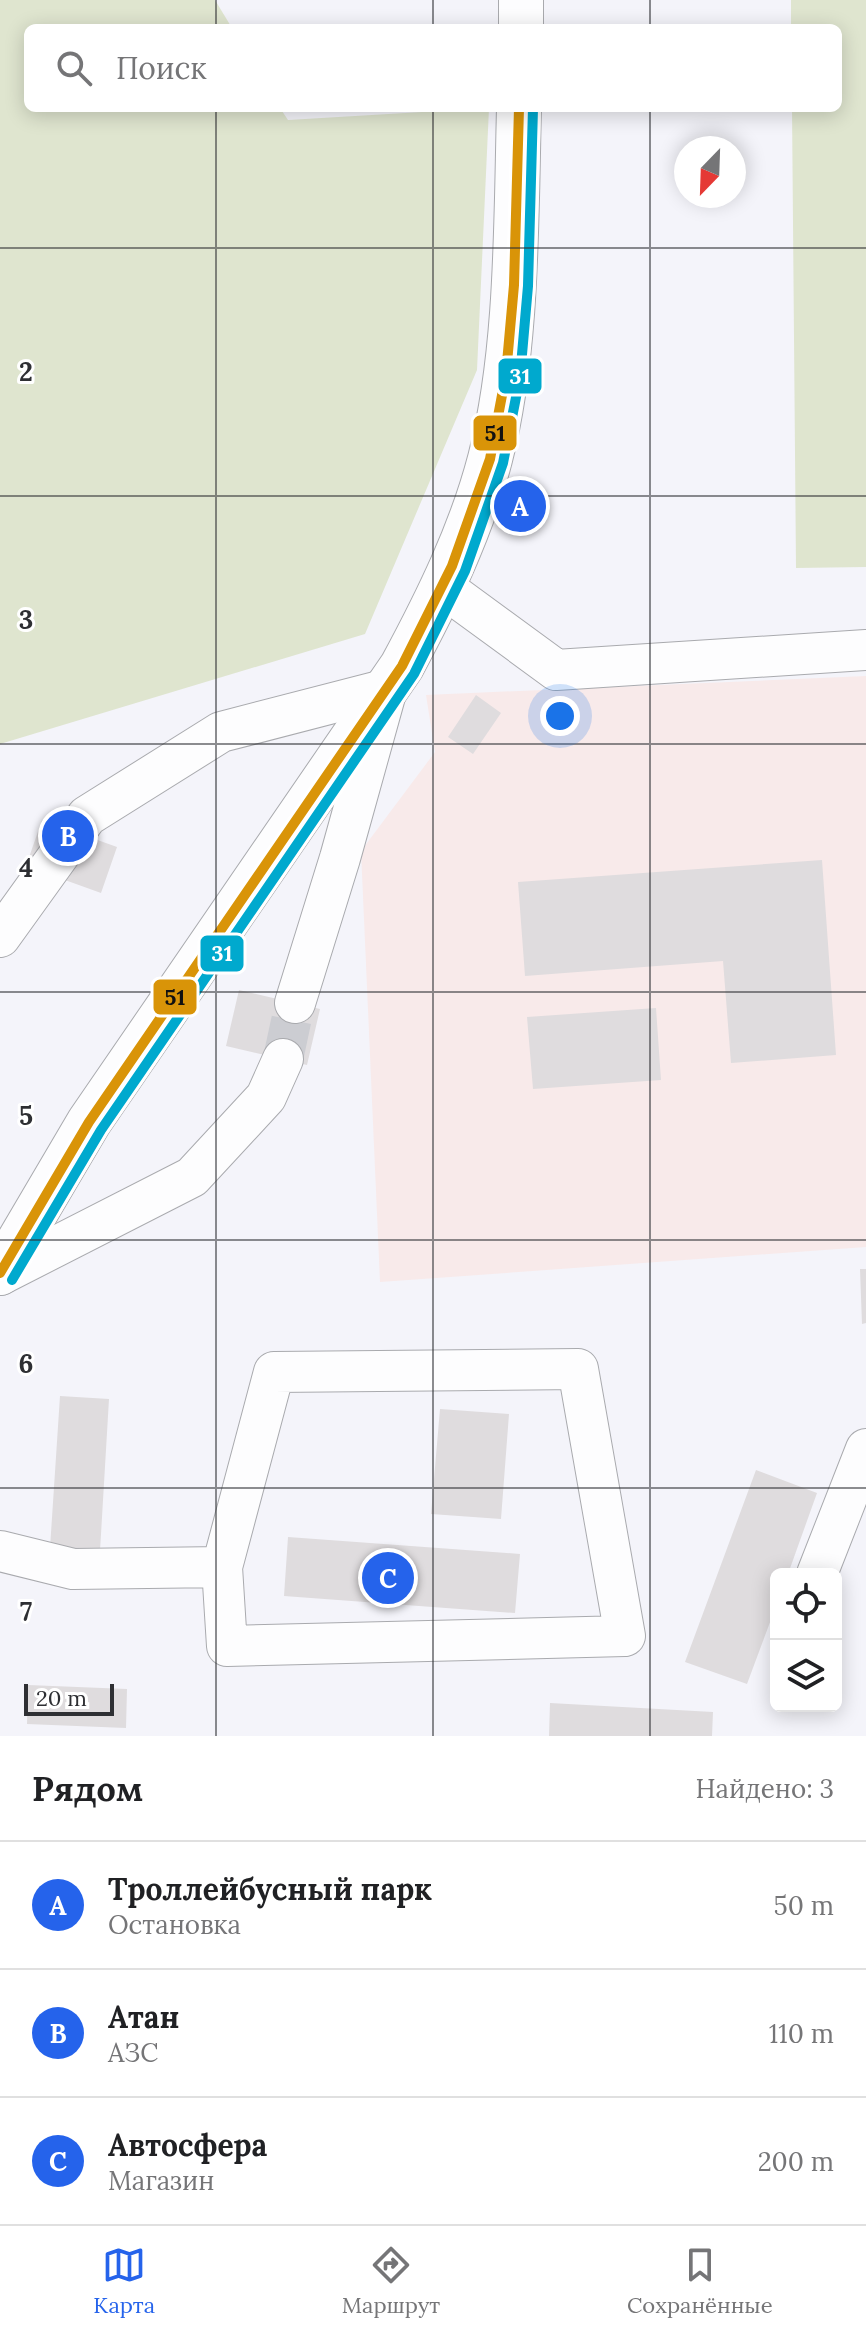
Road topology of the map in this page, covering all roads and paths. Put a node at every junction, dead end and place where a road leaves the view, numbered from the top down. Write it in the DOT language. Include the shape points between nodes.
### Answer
graph roads {
  1 [pos="521,0"];
  2 [pos="521,24"];
  3 [pos="519,112"];
  4 [pos="444,588"];
  5 [pos="866,650"];
  6 [pos="387,689"];
  7 [pos="0,937"];
  8 [pos="295,1003"];
  9 [pos="283,1059"];
  10 [pos="0,1274"];
  11 [pos="866,1449"];
  12 [pos="0,1551"];
  13 [pos="222,1567"];
  14 [pos="819,1568"];
  1 -- 2 [label="highway"];
  3 -- 4 [label="highway" via="506,375 490,460"];
  4 -- 5 [label="street" via="556,670"];
  4 -- 6 [label="highway"];
  6 -- 7 [label="street" via="221,732 87,816"];
  6 -- 8 [label="street"];
  6 -- 10 [label="highway" via="89,1122"];
  9 -- 10 [label="street" via="266,1097 192,1177"];
  11 -- 14 [label="street"];
  12 -- 13 [label="street" via="73,1569"];
  13 -- 13 [label="street" via="227,1646 625,1636 578,1369 274,1372"];
}
